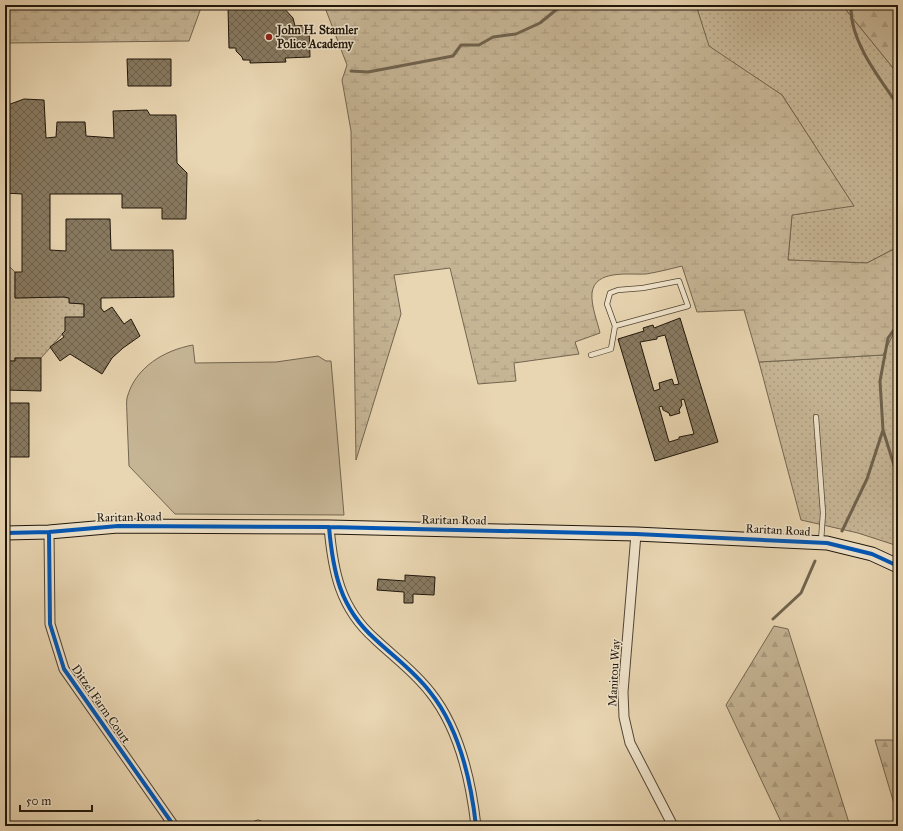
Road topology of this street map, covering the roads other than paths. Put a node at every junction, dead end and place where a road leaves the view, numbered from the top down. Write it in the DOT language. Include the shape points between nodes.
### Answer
graph roads {
  1 [pos="615,326"];
  2 [pos="591,355"];
  3 [pos="816,416"];
  4 [pos="329,527"];
  5 [pos="49,532"];
  6 [pos="5,533"];
  7 [pos="636,534"];
  8 [pos="821,543"];
  9 [pos="898,566"];
  10 [pos="174,826"];
  11 [pos="476,826"];
  12 [pos="673,826"];
  1 -- 1 [label="lane" via="688,306 679,281 610,292 607,304"];
  1 -- 2 [label="lane" via="611,349"];
  3 -- 8 [label="lane" via="823,513"];
  4 -- 5 [label="street, Raritan Road" via="118,526"];
  4 -- 7 [label="street, Raritan Road"];
  4 -- 11 [label="street" via="332,564 338,584 362,627 412,671 431,693 449,724 461,754"];
  5 -- 6 [label="street, Raritan Road"];
  5 -- 10 [label="street, Ditzel Farm Court" via="50,624 64,669"];
  7 -- 8 [label="street, Raritan Road"];
  7 -- 12 [label="street, Manitou Way" via="623,692 624,718 632,748"];
  8 -- 9 [label="street, Raritan Road" via="872,554"];
}
